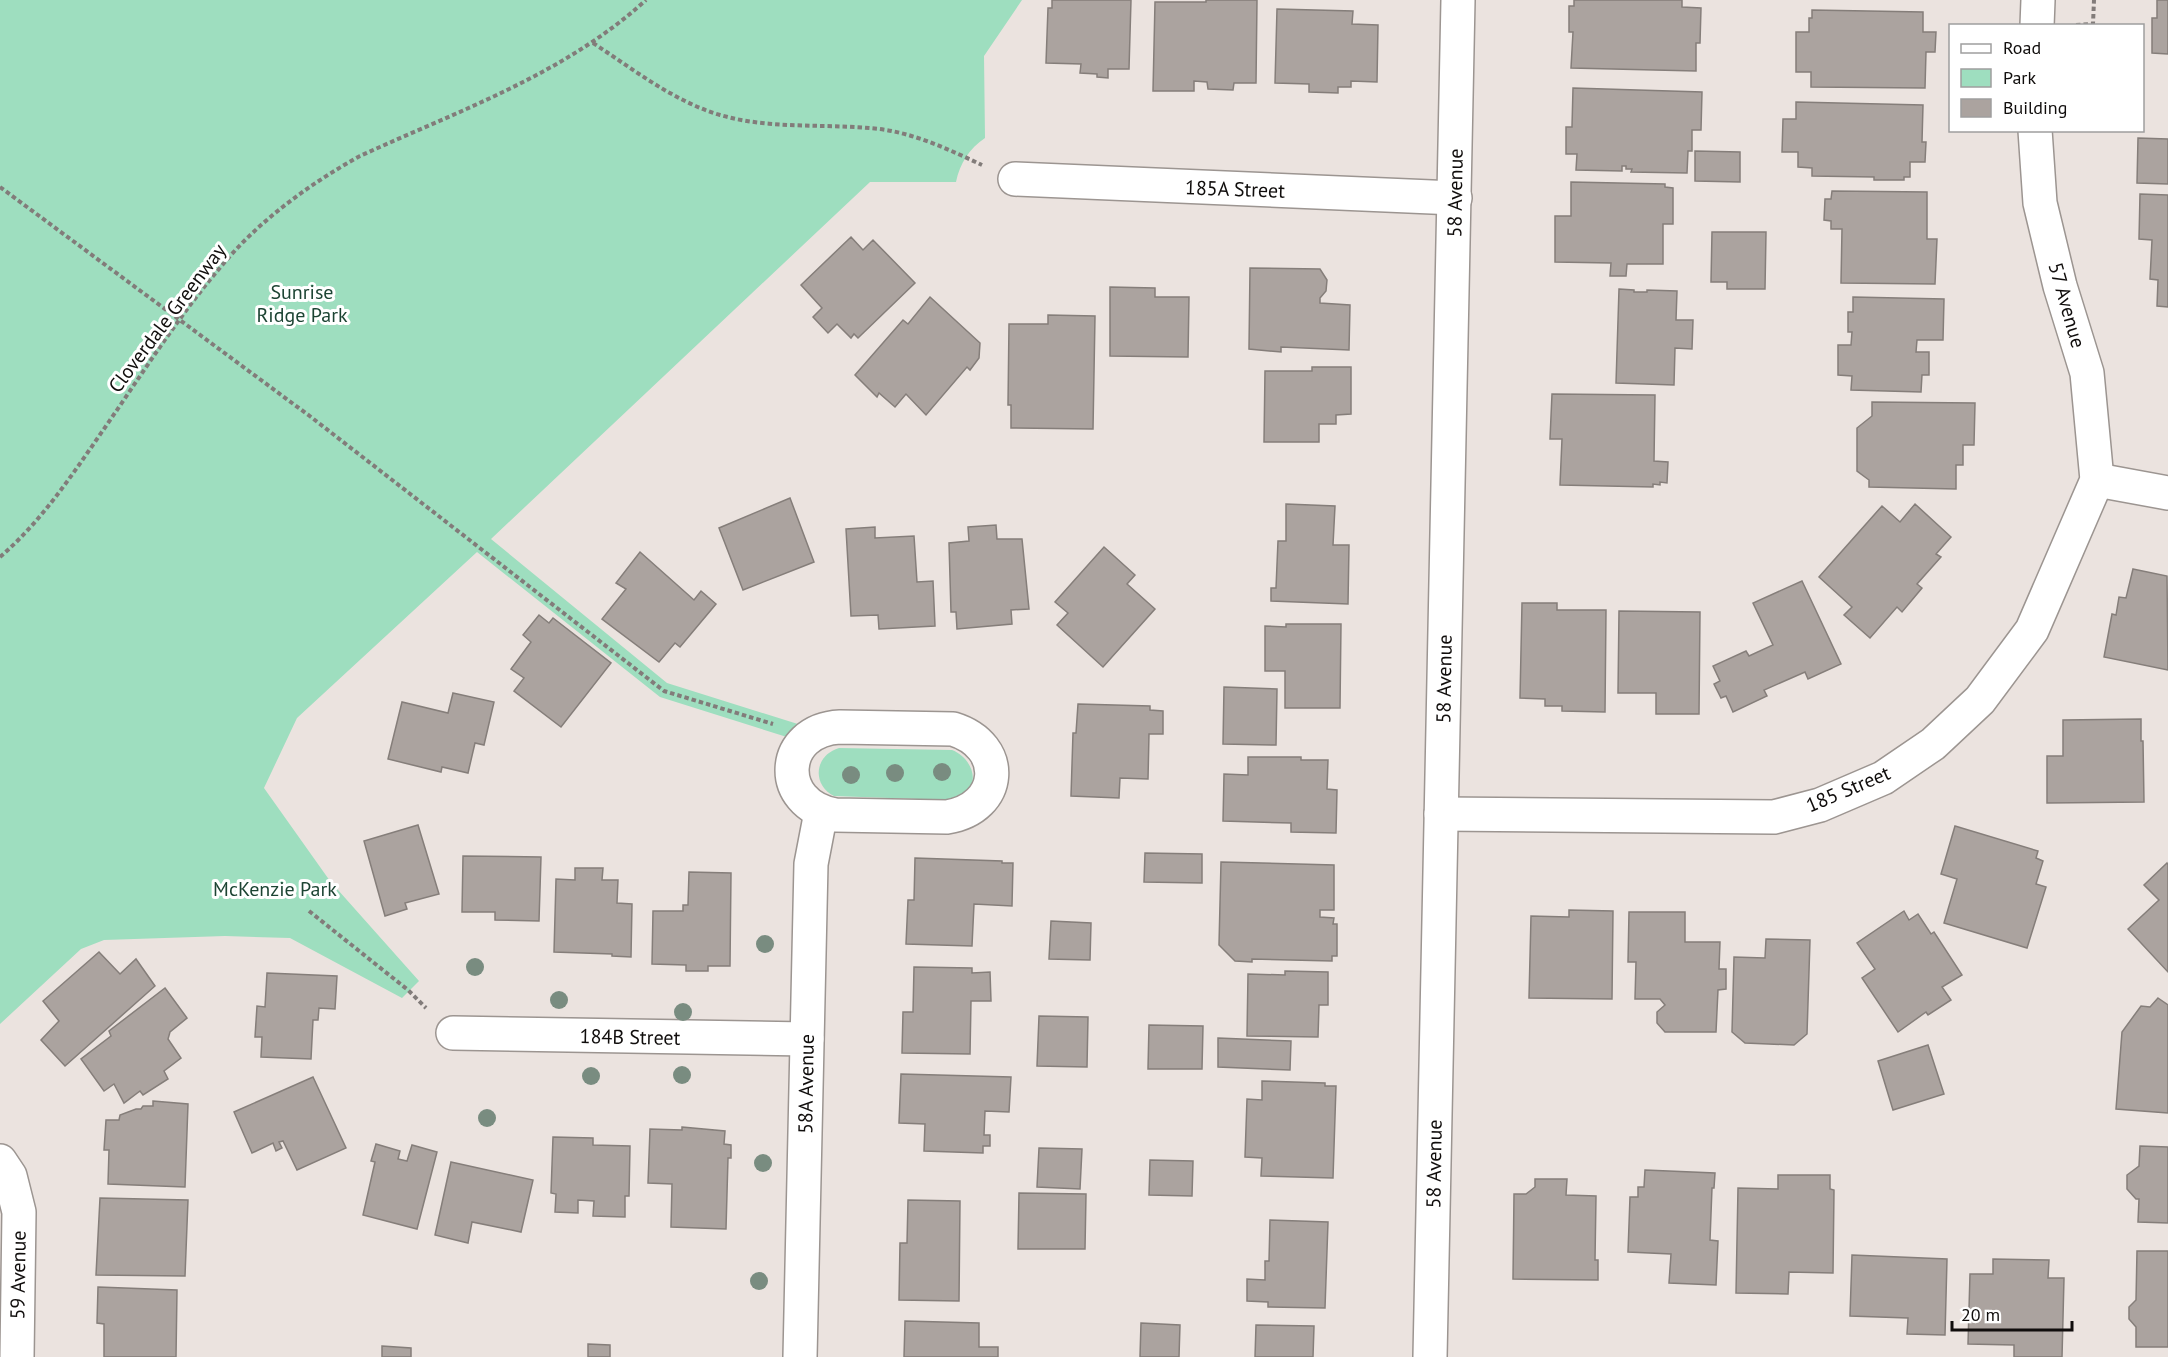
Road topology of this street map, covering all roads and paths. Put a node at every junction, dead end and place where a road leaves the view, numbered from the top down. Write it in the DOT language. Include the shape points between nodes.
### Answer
graph roads {
  1 [pos="646,0"];
  2 [pos="1458,0"];
  3 [pos="2038,0"];
  4 [pos="2094,0"];
  5 [pos="2037,24"];
  6 [pos="2093,24"];
  7 [pos="592,43"];
  8 [pos="2035,132"];
  9 [pos="960,155"];
  10 [pos="1015,179"];
  11 [pos="0,187"];
  12 [pos="1455,198"];
  13 [pos="180,319"];
  14 [pos="2097,480"];
  15 [pos="2168,493"];
  16 [pos="0,556"];
  17 [pos="780,726"];
  18 [pos="821,812"];
  19 [pos="1441,814"];
  20 [pos="309,911"];
  21 [pos="453,1034"];
  22 [pos="807,1039"];
  23 [pos="0,1161"];
  24 [pos="17,1357"];
  25 [pos="800,1357"];
  26 [pos="1430,1357"];
  1 -- 7 [label="path, Cloverdale Greenway"];
  2 -- 12 [label="street, 58 Avenue"];
  3 -- 5 [label="street"];
  4 -- 6 [label="path"];
  7 -- 9 [label="path" via="681,100 718,115 760,124 881,130"];
  7 -- 13 [label="path, Cloverdale Greenway" via="524,81 335,170 266,221 225,262"];
  8 -- 14 [label="street, 57 Avenue" via="2040,203 2087,373"];
  10 -- 12 [label="street, 185A Street"];
  11 -- 13 [label="path"];
  12 -- 19 [label="street, 58 Avenue"];
  13 -- 16 [label="path, Cloverdale Greenway" via="53,502"];
  13 -- 17 [label="path" via="664,691"];
  14 -- 15 [label="street"];
  14 -- 19 [label="street, 185 Street" via="2032,630 1980,700 1933,744 1882,778 1820,805 1774,818"];
  18 -- 18 [label="street" via="962,815 985,797 992,768 988,754 967,733 953,729 826,728 803,742 792,768 799,795"];
  18 -- 22 [label="street, 58A Avenue" via="811,864"];
  19 -- 26 [label="street, 58 Avenue"];
  20 -- 21 [label="path" via="408,990"];
  21 -- 22 [label="street, 184B Street"];
  22 -- 25 [label="street, 58A Avenue"];
  23 -- 24 [label="street, 59 Avenue" via="10,1176 19,1212"];
}
